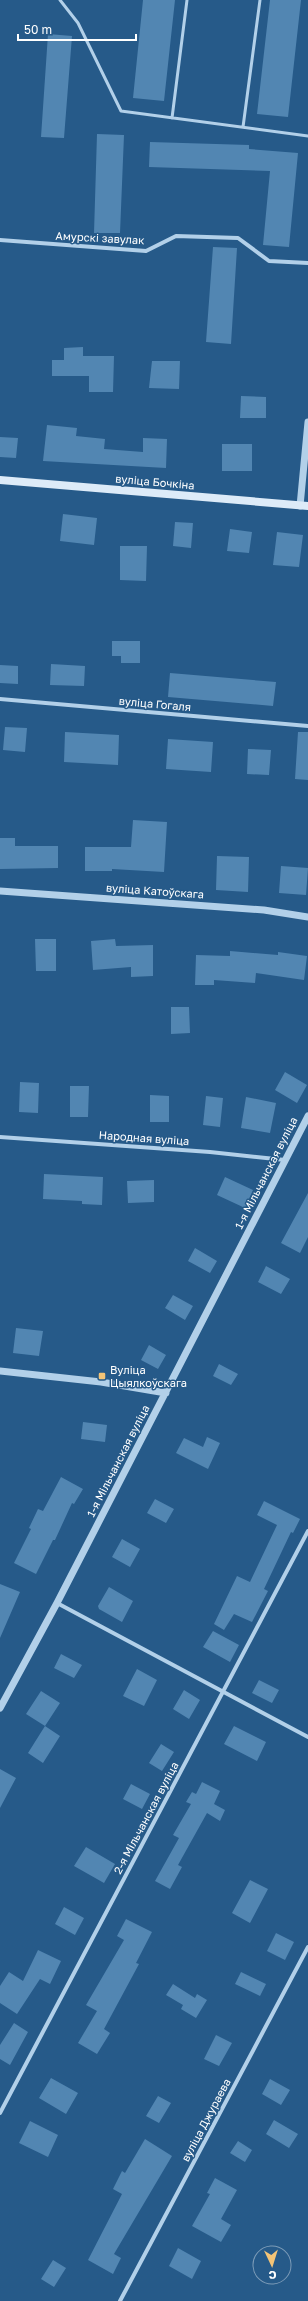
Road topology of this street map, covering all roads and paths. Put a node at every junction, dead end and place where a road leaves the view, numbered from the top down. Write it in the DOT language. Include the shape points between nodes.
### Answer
graph roads {
  1 [pos="60,0"];
  2 [pos="187,0"];
  3 [pos="260,0"];
  4 [pos="172,118"];
  5 [pos="243,127"];
  6 [pos="308,136"];
  7 [pos="0,240"];
  8 [pos="308,263"];
  9 [pos="308,422"];
  10 [pos="0,480"];
  11 [pos="304,506"];
  12 [pos="0,699"];
  13 [pos="308,726"];
  14 [pos="0,891"];
  15 [pos="308,917"];
  16 [pos="308,1116"];
  17 [pos="0,1137"];
  18 [pos="286,1160"];
  19 [pos="0,1371"];
  20 [pos="166,1393"];
  21 [pos="308,1531"];
  22 [pos="57,1603"];
  23 [pos="223,1692"];
  24 [pos="0,1708"];
  25 [pos="308,1737"];
  26 [pos="308,1947"];
  27 [pos="0,2113"];
  28 [pos="120,2301"];
  1 -- 4 [label="lane" via="78,23 121,111"];
  2 -- 4 [label="lane"];
  3 -- 5 [label="lane"];
  4 -- 5 [label="lane"];
  5 -- 6 [label="lane"];
  7 -- 8 [label="street, Амурскі завулак" via="146,251 176,236 238,238 269,261"];
  9 -- 11 [label="street"];
  10 -- 11 [label="main road, вуліца Бочкіна"];
  12 -- 13 [label="street, вуліца Гогаля"];
  14 -- 15 [label="street, вуліца Катоўскага" via="264,910"];
  16 -- 18 [label="street, 1-я Мільчанская вуліца"];
  17 -- 18 [label="street, Народная вуліца"];
  18 -- 20 [label="street, 1-я Мільчанская вуліца"];
  19 -- 20 [label="street" via="101,1382"];
  20 -- 22 [label="street, 1-я Мільчанская вуліца"];
  21 -- 23 [label="street, 2-я Мільчанская вуліца"];
  22 -- 23 [label="street"];
  22 -- 24 [label="street, 1-я Мільчанская вуліца"];
  23 -- 25 [label="street"];
  23 -- 27 [label="street, 2-я Мільчанская вуліца"];
  26 -- 28 [label="street, вуліца Джураева"];
}
